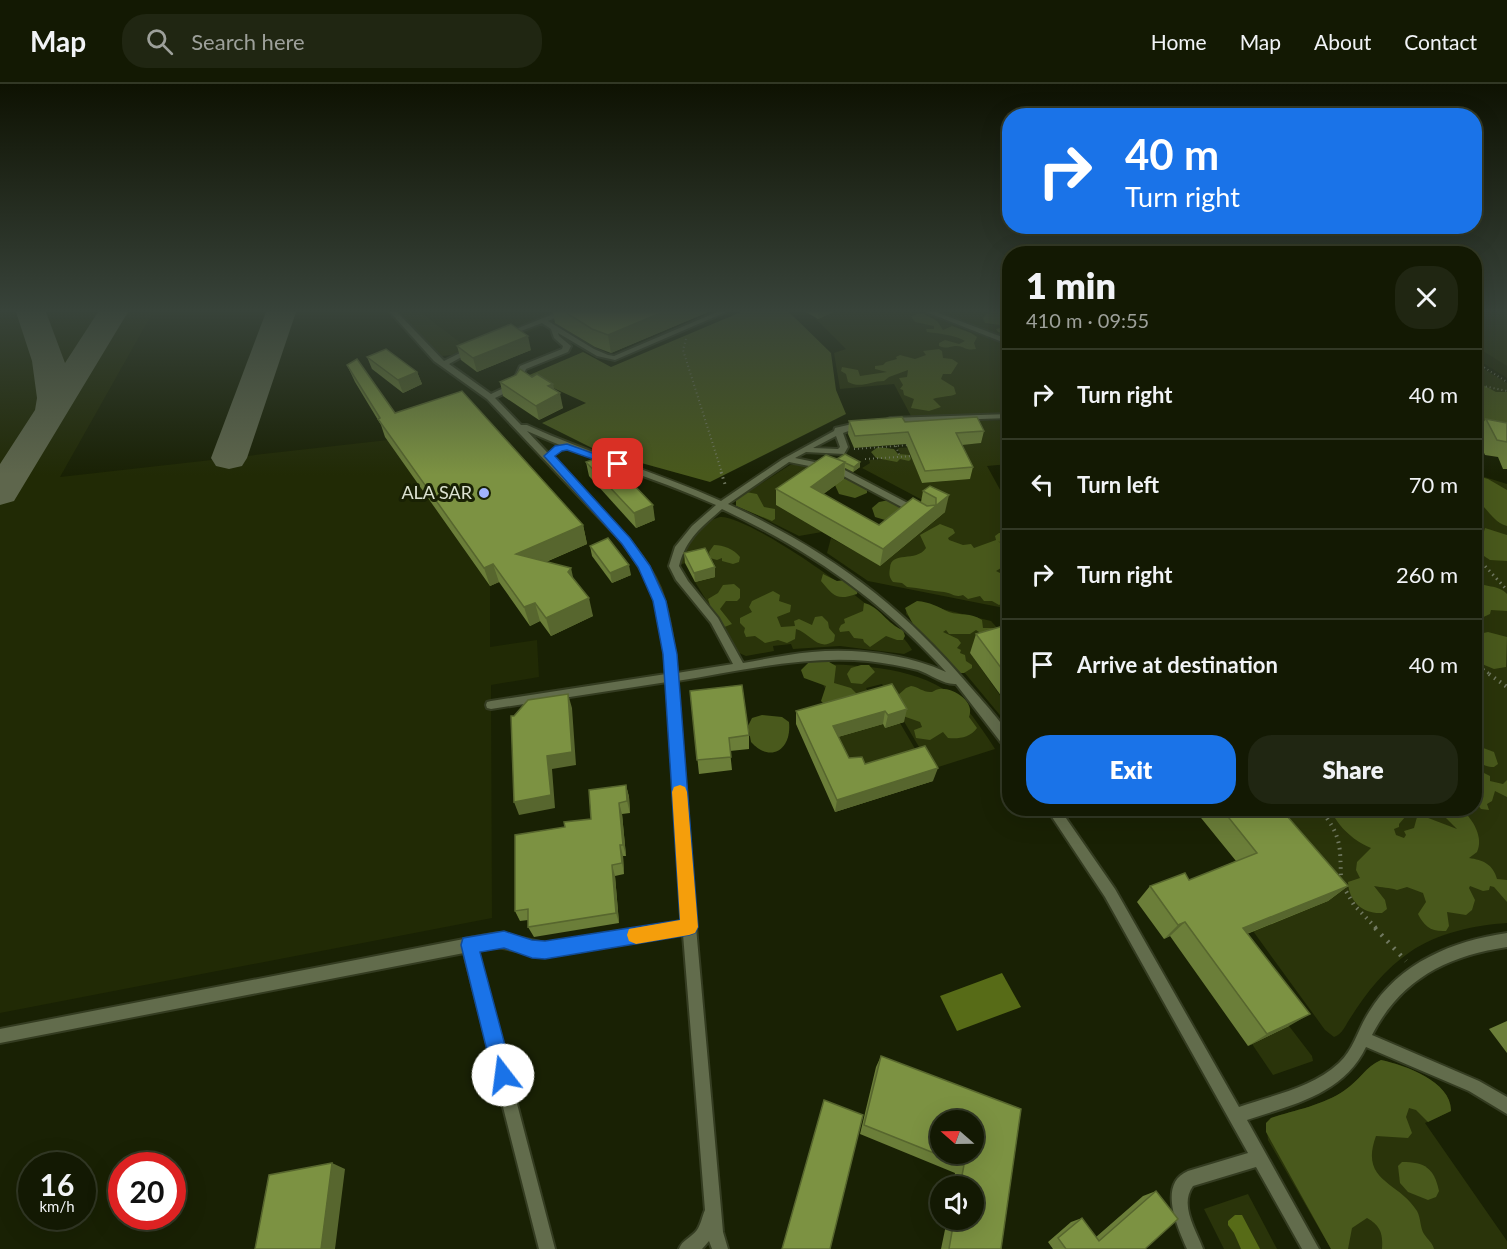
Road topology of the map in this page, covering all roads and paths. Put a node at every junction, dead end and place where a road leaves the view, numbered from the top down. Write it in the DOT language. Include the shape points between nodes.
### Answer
graph roads {
  1 [pos="447,366"];
  2 [pos="527,366"];
  3 [pos="688,366"];
  4 [pos="1482,366"];
  5 [pos="1507,382"];
  6 [pos="1482,385"];
  7 [pos="1507,391"];
  8 [pos="489,397"];
  9 [pos="1002,416"];
  10 [pos="882,421"];
  11 [pos="872,422"];
  12 [pos="518,424"];
  13 [pos="838,430"];
  14 [pos="1482,430"];
  15 [pos="1507,435"];
  16 [pos="919,445"];
  17 [pos="896,446"];
  18 [pos="820,447"];
  19 [pos="573,448"];
  20 [pos="849,450"];
  21 [pos="923,455"];
  22 [pos="900,457"];
  23 [pos="549,458"];
  24 [pos="865,459"];
  25 [pos="790,460"];
  26 [pos="836,469"];
  27 [pos="729,497"];
  28 [pos="720,504"];
  29 [pos="928,518"];
  30 [pos="1482,563"];
  31 [pos="1507,590"];
  32 [pos="739,666"];
  33 [pos="1482,669"];
  34 [pos="672,677"];
  35 [pos="963,687"];
  36 [pos="1507,687"];
  37 [pos="491,705"];
  38 [pos="1002,736"];
  39 [pos="1057,816"];
  40 [pos="1326,816"];
  41 [pos="689,927"];
  42 [pos="1507,940"];
  43 [pos="469,945"];
  44 [pos="1416,971"];
  45 [pos="0,1036"];
  46 [pos="1363,1038"];
  47 [pos="1507,1106"];
  48 [pos="1236,1116"];
  49 [pos="1259,1158"];
  50 [pos="712,1203"];
  51 [pos="547,1247"];
  52 [pos="687,1249"];
  53 [pos="720,1249"];
  54 [pos="1195,1249"];
  55 [pos="1311,1249"];
  1 -- 8 [label="lane"];
  2 -- 8 [label="lane" via="515,385"];
  3 -- 27 [label="path"];
  4 -- 5 [label="path"];
  6 -- 7 [label="path"];
  8 -- 12 [label="lane"];
  9 -- 10 [label="lane"];
  11 -- 13 [label="lane"];
  12 -- 19 [label="lane"];
  12 -- 23 [label="lane"];
  13 -- 18 [label="lane"];
  13 -- 18 [label="lane" via="843,450"];
  14 -- 15 [label="lane"];
  16 -- 17 [label="path"];
  17 -- 20 [label="path"];
  17 -- 22 [label="path"];
  18 -- 25 [label="lane"];
  18 -- 26 [label="lane" via="826,461"];
  19 -- 23 [label="lane" via="558,448"];
  19 -- 28 [label="lane"];
  21 -- 22 [label="path"];
  22 -- 24 [label="path"];
  23 -- 34 [label="lane" via="608,519 644,566 663,615"];
  25 -- 26 [label="lane"];
  25 -- 27 [label="lane"];
  26 -- 29 [label="lane"];
  27 -- 28 [label="lane"];
  28 -- 32 [label="lane" via="681,543 674,563 713,619"];
  28 -- 35 [label="lane" via="790,541 861,586 911,631"];
  30 -- 31 [label="path"];
  32 -- 34 [label="lane"];
  32 -- 35 [label="lane" via="812,656 853,656 911,665"];
  33 -- 36 [label="path"];
  34 -- 37 [label="lane"];
  34 -- 41 [label="lane"];
  35 -- 38 [label="lane"];
  39 -- 48 [label="lane" via="1110,893"];
  40 -- 44 [label="path" via="1340,839 1340,873 1346,894"];
  41 -- 43 [label="lane" via="545,950 504,939"];
  41 -- 50 [label="lane"];
  42 -- 44 [label="lane" via="1451,952"];
  43 -- 45 [label="lane"];
  43 -- 51 [label="lane"];
  44 -- 46 [label="lane" via="1378,1010"];
  46 -- 47 [label="lane" via="1474,1086"];
  46 -- 48 [label="lane" via="1352,1060 1334,1077"];
  48 -- 49 [label="lane"];
  49 -- 54 [label="lane" via="1188,1179 1183,1185 1181,1215"];
  49 -- 55 [label="lane"];
  50 -- 52 [label="lane" via="705,1233"];
  50 -- 53 [label="lane"];
}
